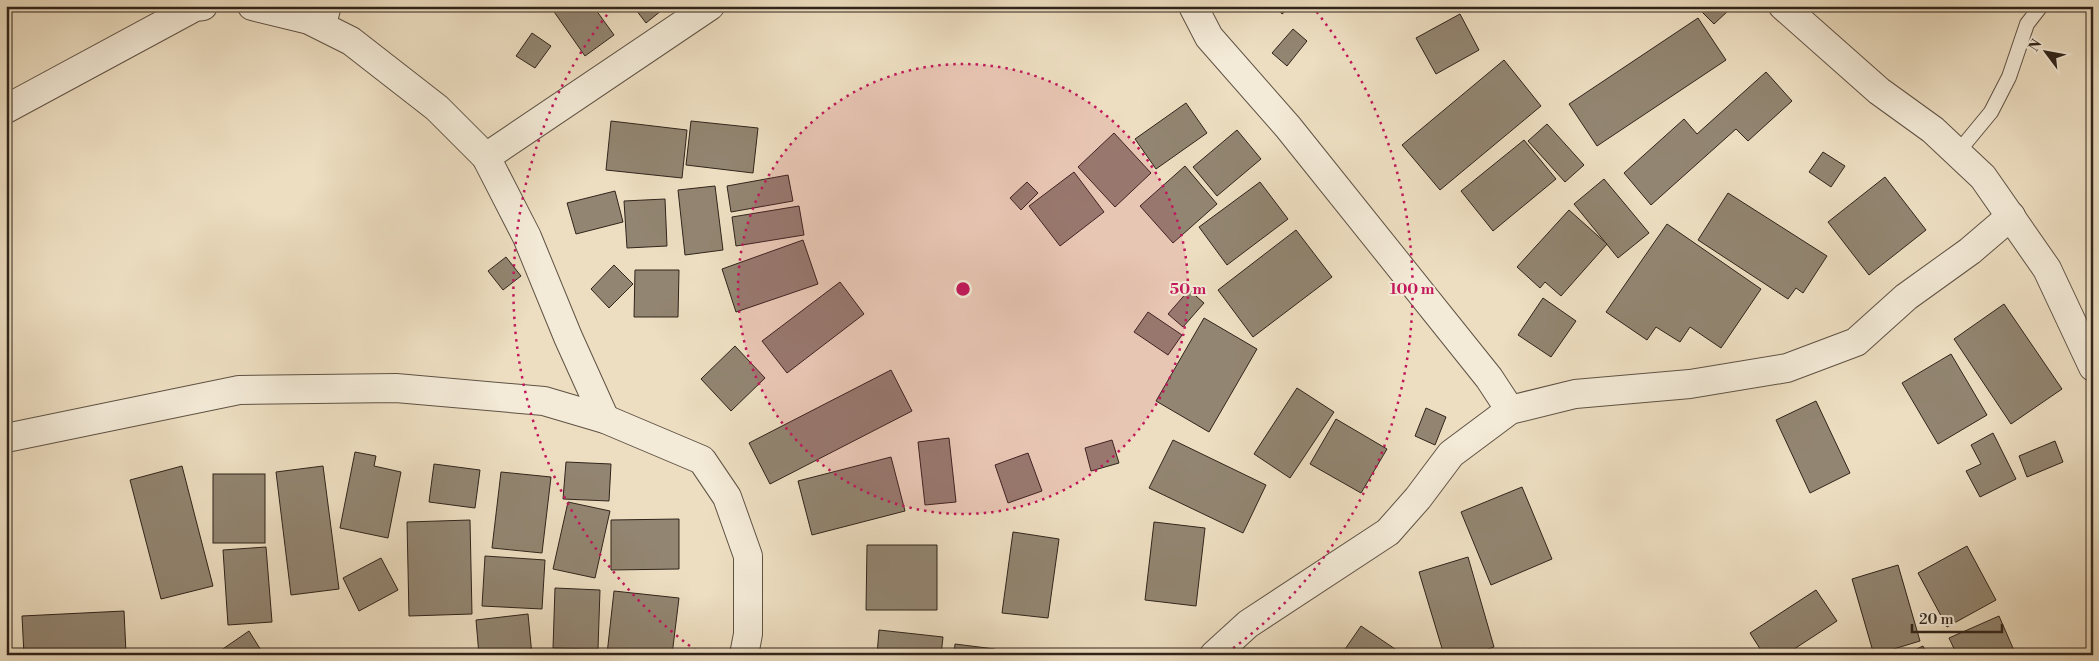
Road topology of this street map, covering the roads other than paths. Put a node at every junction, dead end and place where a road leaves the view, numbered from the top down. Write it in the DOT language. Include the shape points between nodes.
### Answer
graph roads {
  1 [pos="195,6"];
  2 [pos="203,6"];
  3 [pos="252,6"];
  4 [pos="710,6"];
  5 [pos="1193,6"];
  6 [pos="1783,6"];
  7 [pos="2040,6"];
  8 [pos="331,18"];
  9 [pos="6,108"];
  10 [pos="1958,152"];
  11 [pos="486,157"];
  12 [pos="2011,216"];
  13 [pos="2093,367"];
  14 [pos="1510,410"];
  15 [pos="605,419"];
  16 [pos="6,438"];
  17 [pos="744,655"];
  18 [pos="1214,655"];
  1 -- 2 [label="street"];
  1 -- 9 [label="street"];
  3 -- 8 [label="street" via="309,20"];
  4 -- 11 [label="street"];
  5 -- 14 [label="street" via="1209,37 1288,127 1489,378"];
  6 -- 10 [label="street" via="1879,91"];
  7 -- 10 [label="lane" via="2027,24 2009,77 1991,112"];
  8 -- 11 [label="street" via="351,41 436,108"];
  10 -- 12 [label="street" via="1983,177"];
  11 -- 15 [label="street" via="527,237"];
  12 -- 13 [label="street" via="2046,269"];
  12 -- 14 [label="street" via="1970,252 1906,297 1856,342 1787,368 1690,384 1575,394"];
  14 -- 18 [label="street" via="1451,454 1388,532 1248,624"];
  15 -- 16 [label="street" via="544,401 396,388 239,390"];
  15 -- 17 [label="street" via="702,460 727,497 748,556 748,634"];
}
